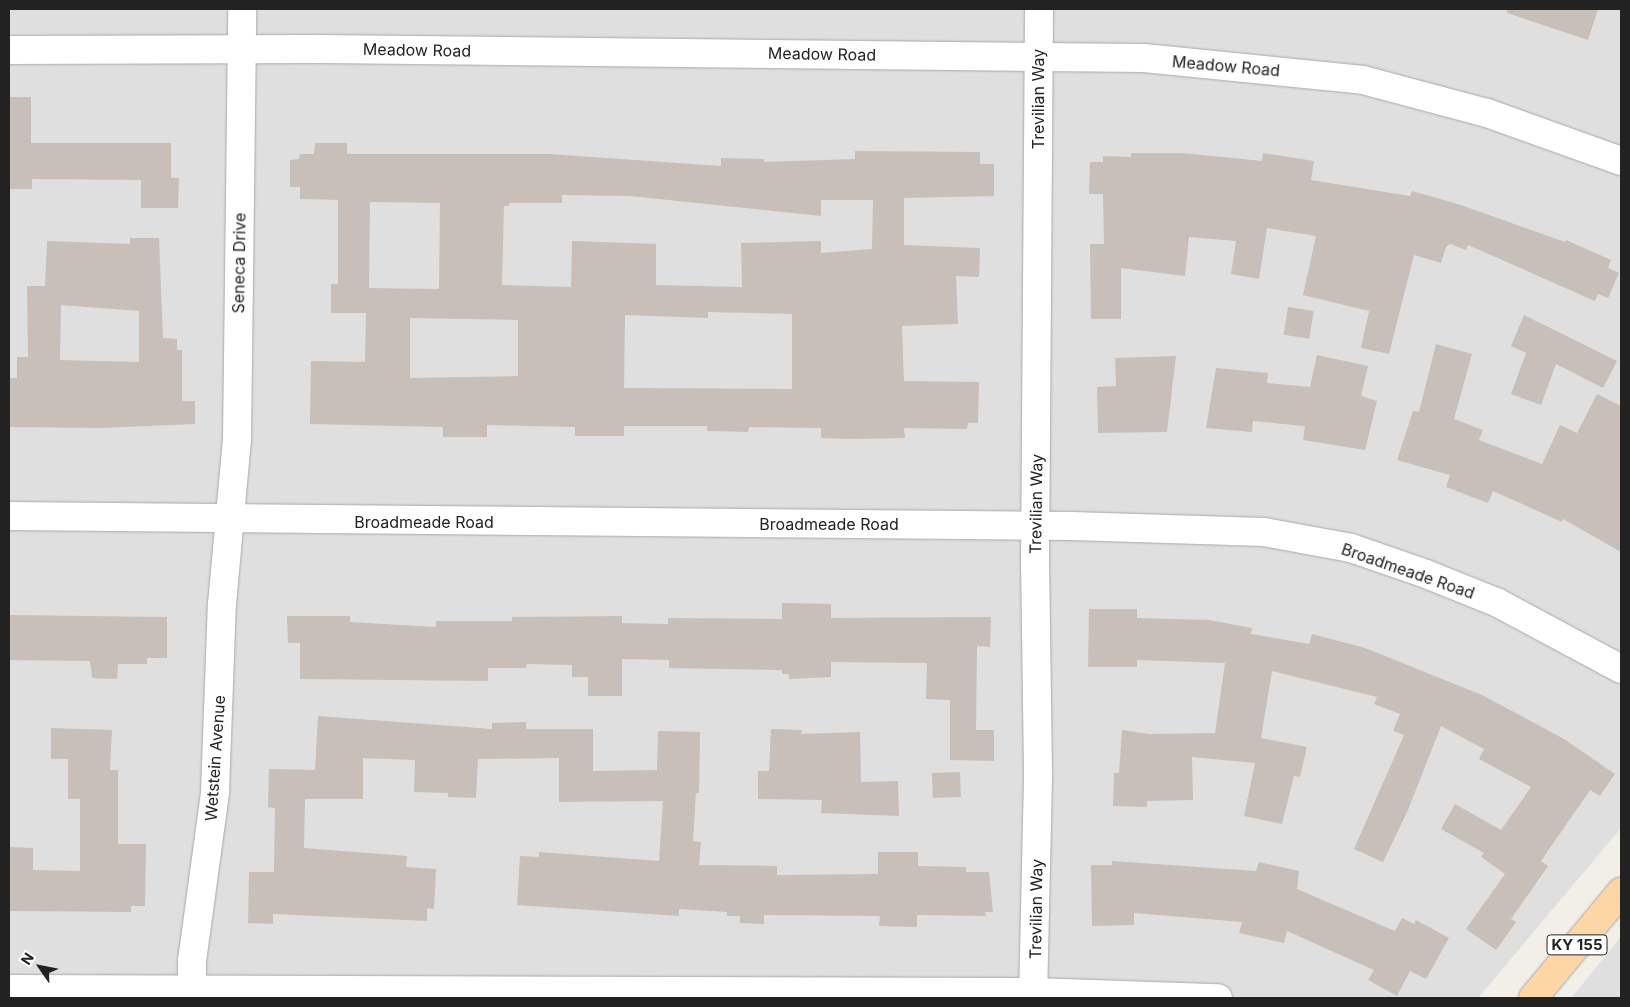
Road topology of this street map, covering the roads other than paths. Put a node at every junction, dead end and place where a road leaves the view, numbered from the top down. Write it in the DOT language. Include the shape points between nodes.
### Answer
graph roads {
  1 [pos="242,9"];
  2 [pos="1039,9"];
  3 [pos="9,50"];
  4 [pos="241,51"];
  5 [pos="1038,57"];
  6 [pos="1621,160"];
  7 [pos="9,516"];
  8 [pos="231,517"];
  9 [pos="1036,526"];
  10 [pos="1621,669"];
  11 [pos="1621,892"];
  12 [pos="9,989"];
  13 [pos="192,994"];
  14 [pos="1033,995"];
  15 [pos="1218,998"];
  16 [pos="1533,998"];
  1 -- 4 [label="street, Seneca Drive"];
  2 -- 5 [label="street, Trevilian Way"];
  3 -- 4 [label="street, Meadow Road"];
  4 -- 5 [label="street, Meadow Road" via="320,49"];
  4 -- 8 [label="street, Seneca Drive" via="237,440"];
  5 -- 6 [label="street, Meadow Road" via="1144,58 1363,80 1487,113"];
  5 -- 9 [label="street, Trevilian Way"];
  7 -- 8 [label="street, Broadmeade Road"];
  8 -- 9 [label="street, Broadmeade Road" via="310,521"];
  8 -- 13 [label="street, Wetstein Avenue" via="222,604 215,792 192,962"];
  9 -- 10 [label="street, Broadmeade Road" via="1264,532 1351,548 1498,603"];
  9 -- 14 [label="street, Trevilian Way" via="1038,781"];
  11 -- 16 [label="main road, KY 155"];
  12 -- 13 [label="street"];
  13 -- 14 [label="street"];
  14 -- 15 [label="street"];
}
